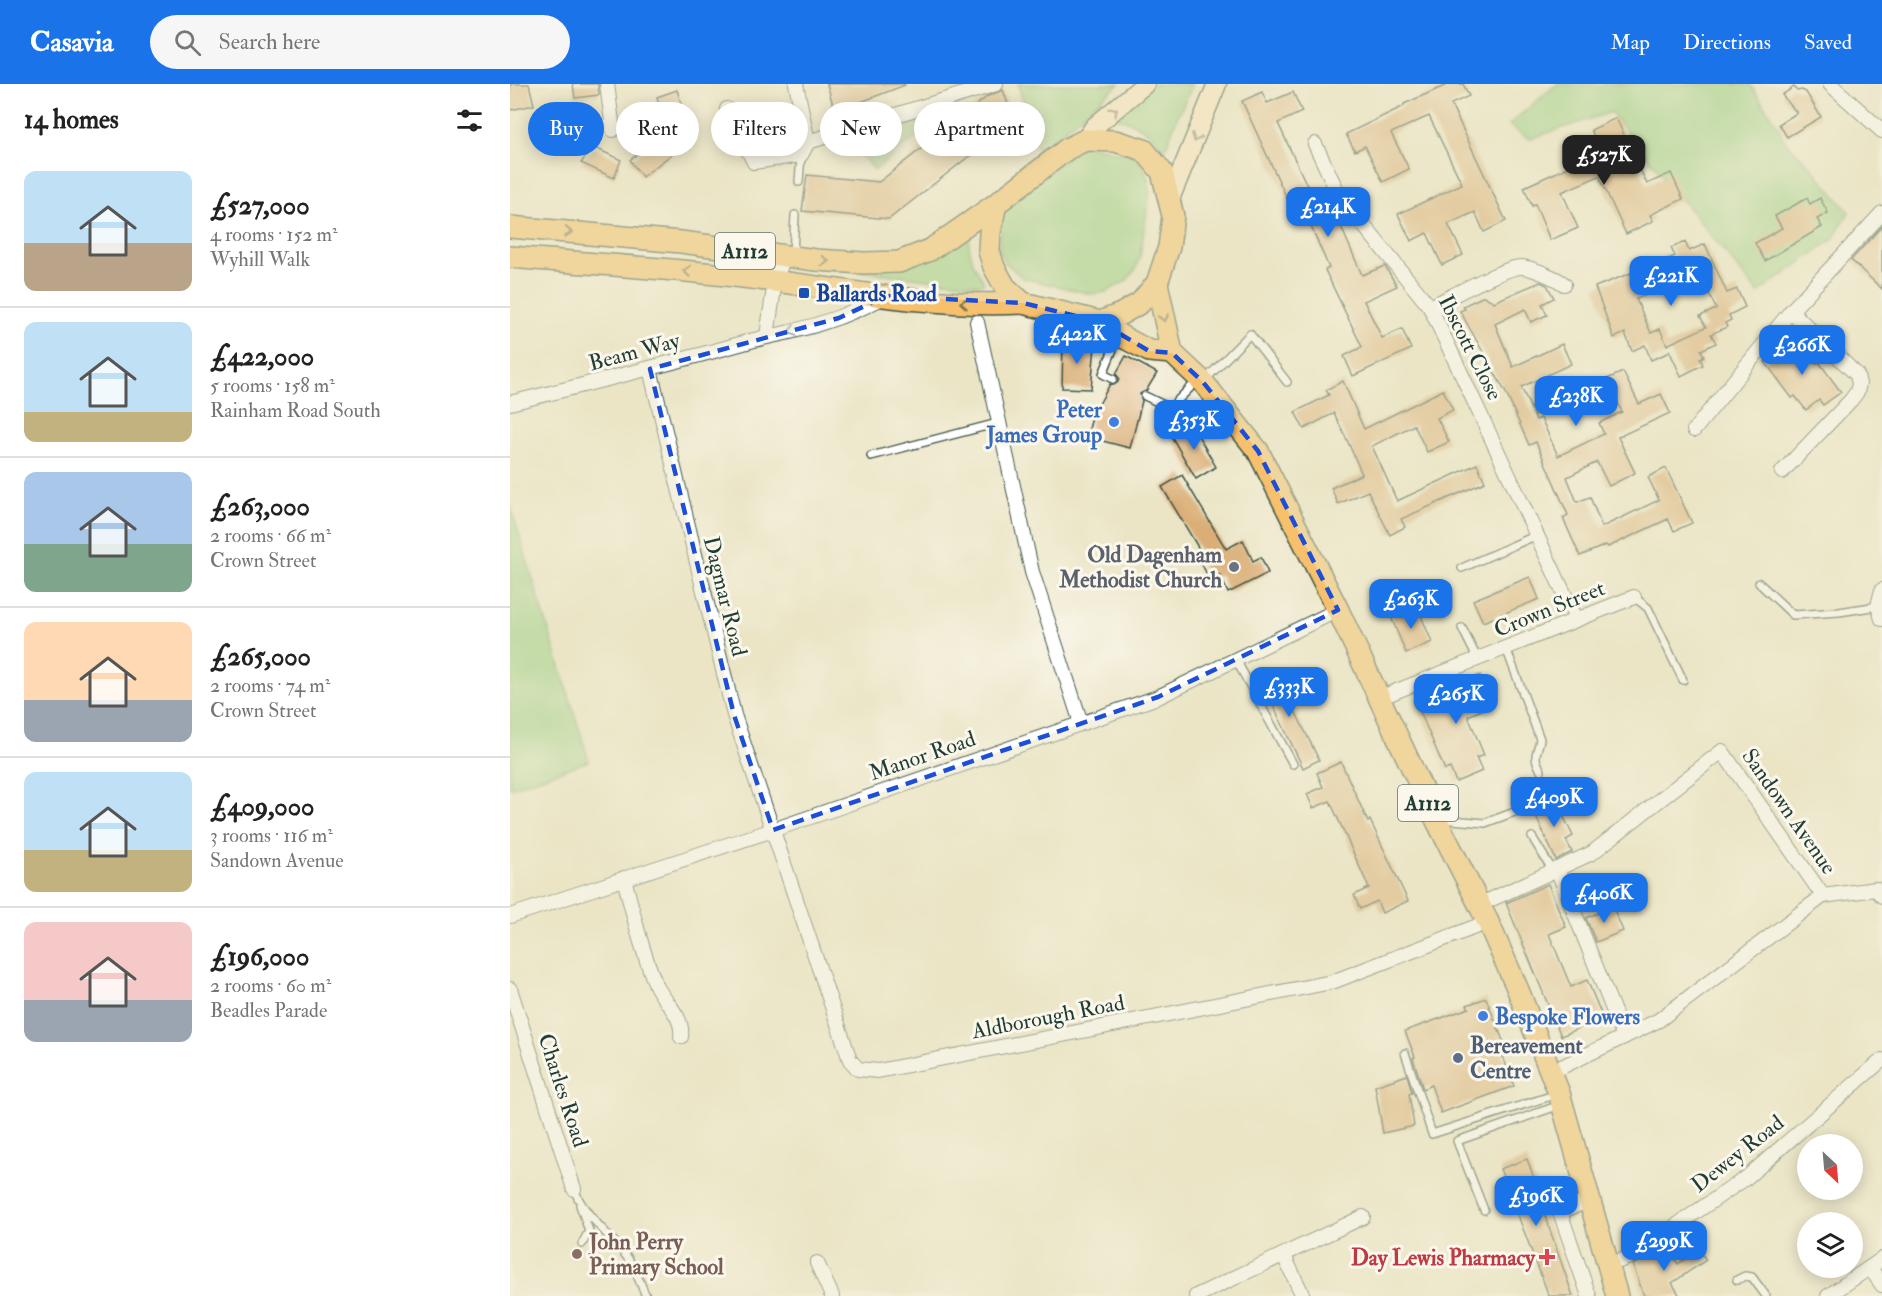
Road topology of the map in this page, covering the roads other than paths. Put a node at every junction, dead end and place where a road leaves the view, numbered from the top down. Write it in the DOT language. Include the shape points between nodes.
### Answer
graph roads {
  1 [pos="607,84"];
  2 [pos="796,84"];
  3 [pos="996,84"];
  4 [pos="1145,84"];
  5 [pos="1217,84"];
  6 [pos="1830,84"];
  7 [pos="800,102"];
  8 [pos="613,130"];
  9 [pos="1882,131"];
  10 [pos="1085,140"];
  11 [pos="808,142"];
  12 [pos="1315,144"];
  13 [pos="751,156"];
  14 [pos="794,156"];
  15 [pos="801,156"];
  16 [pos="799,182"];
  17 [pos="1170,200"];
  18 [pos="996,204"];
  19 [pos="1882,213"];
  20 [pos="795,215"];
  21 [pos="510,227"];
  22 [pos="788,257"];
  23 [pos="510,258"];
  24 [pos="775,281"];
  25 [pos="1157,283"];
  26 [pos="1564,284"];
  27 [pos="886,296"];
  28 [pos="1023,303"];
  29 [pos="1430,307"];
  30 [pos="1791,311"];
  31 [pos="977,322"];
  32 [pos="1100,322"];
  33 [pos="1119,335"];
  34 [pos="767,336"];
  35 [pos="1172,353"];
  36 [pos="650,369"];
  37 [pos="1113,379"];
  38 [pos="1287,382"];
  39 [pos="1206,386"];
  40 [pos="1145,396"];
  41 [pos="510,403"];
  42 [pos="998,423"];
  43 [pos="1173,429"];
  44 [pos="1694,430"];
  45 [pos="871,456"];
  46 [pos="1782,471"];
  47 [pos="1537,535"];
  48 [pos="1462,568"];
  49 [pos="1759,583"];
  50 [pos="1882,590"];
  51 [pos="1634,597"];
  52 [pos="1338,610"];
  53 [pos="1880,613"];
  54 [pos="1576,619"];
  55 [pos="1462,628"];
  56 [pos="1506,648"];
  57 [pos="1236,660"];
  58 [pos="1478,660"];
  59 [pos="1683,680"];
  60 [pos="1379,698"];
  61 [pos="1081,723"];
  62 [pos="1293,764"];
  63 [pos="1541,771"];
  64 [pos="1520,810"];
  65 [pos="1436,819"];
  66 [pos="772,830"];
  67 [pos="1532,837"];
  68 [pos="1555,870"];
  69 [pos="624,878"];
  70 [pos="1823,896"];
  71 [pos="1882,896"];
  72 [pos="1484,914"];
  73 [pos="510,916"];
  74 [pos="510,989"];
  75 [pos="681,1037"];
  76 [pos="1624,1037"];
  77 [pos="1406,1053"];
  78 [pos="1882,1060"];
  79 [pos="1551,1072"];
  80 [pos="1561,1099"];
  81 [pos="574,1189"];
  82 [pos="1590,1200"];
  83 [pos="579,1203"];
  84 [pos="1484,1210"];
  85 [pos="1363,1217"];
  86 [pos="582,1244"];
  87 [pos="1284,1256"];
  88 [pos="1882,1259"];
  89 [pos="817,1263"];
  90 [pos="1608,1265"];
  91 [pos="1870,1268"];
  92 [pos="1737,1280"];
  93 [pos="1882,1285"];
  94 [pos="646,1296"];
  95 [pos="831,1296"];
  96 [pos="1196,1296"];
  97 [pos="1303,1296"];
  98 [pos="1589,1296"];
  99 [pos="1617,1296"];
  100 [pos="1766,1296"];
  101 [pos="1828,1296"];
  1 -- 8 [label="street"];
  2 -- 7 [label="street"];
  3 -- 11 [label="street"];
  10 -- 4 [label="main road, one-way" via="1094,127"];
  5 -- 17 [label="main road, one-way"];
  6 -- 9 [label="street"];
  10 -- 17 [label="main road" via="1115,141 1144,150 1162,172"];
  10 -- 18 [label="main road, A1112" via="1066,149"];
  12 -- 29 [label="street, Ibscott Close" via="1339,195"];
  13 -- 14 [label="street" via="754,162"];
  15 -- 16 [label="lane"];
  17 -- 25 [label="main road" via="1173,216 1169,247"];
  22 -- 18 [label="main road, A1112, one-way" via="899,262 930,250"];
  18 -- 28 [label="main road" via="989,251 993,267 1005,287"];
  19 -- 30 [label="street"];
  20 -- 22 [label="lane"];
  21 -- 22 [label="main road, A1112, one-way"];
  22 -- 24 [label="street"];
  24 -- 23 [label="main road, A1112, one-way"];
  24 -- 27 [label="main road, A1112"];
  24 -- 34 [label="street"];
  25 -- 32 [label="main road" via="1140,303"];
  25 -- 35 [label="main road, one-way"];
  26 -- 29 [label="street" via="1555,277 1521,267"];
  28 -- 27 [label="main road, A1112, one-way"];
  27 -- 34 [label="street, Beam Way, one-way" via="839,318"];
  28 -- 32 [label="main road, A1112"];
  29 -- 47 [label="street, Ibscott Close"];
  30 -- 44 [label="street"];
  30 -- 46 [label="street" via="1847,363 1859,384 1851,400"];
  31 -- 42 [label="street"];
  32 -- 33 [label="main road, A1112"];
  33 -- 35 [label="main road, A1112" via="1149,351"];
  33 -- 37 [label="lane" via="1103,374"];
  34 -- 36 [label="street, Beam Way"];
  35 -- 39 [label="main road, A1112"];
  36 -- 41 [label="street, Beam Way"];
  36 -- 66 [label="street, Dagmar Road" via="734,715"];
  38 -- 39 [label="lane" via="1250,334"];
  39 -- 40 [label="lane" via="1170,408"];
  39 -- 43 [label="lane"];
  39 -- 52 [label="main road, A1112" via="1258,451"];
  42 -- 45 [label="lane"];
  42 -- 61 [label="street" via="1032,572"];
  47 -- 48 [label="lane"];
  47 -- 54 [label="street, Ibscott Close"];
  49 -- 53 [label="lane" via="1793,615"];
  50 -- 53 [label="street"];
  51 -- 54 [label="street, Crown Street"];
  51 -- 59 [label="lane" via="1648,608"];
  52 -- 57 [label="street, Manor Road"];
  52 -- 60 [label="main road, A1112"];
  54 -- 56 [label="street, Crown Street"];
  55 -- 58 [label="lane"];
  56 -- 58 [label="street, Crown Street"];
  56 -- 63 [label="lane" via="1540,739 1535,752"];
  57 -- 61 [label="street, Manor Road" via="1158,697"];
  57 -- 62 [label="lane"];
  58 -- 60 [label="street, Crown Street"];
  60 -- 65 [label="main road, A1112"];
  61 -- 66 [label="street, Manor Road"];
  64 -- 65 [label="lane" via="1485,823"];
  65 -- 72 [label="main road, A1112"];
  66 -- 69 [label="street, Manor Road"];
  66 -- 72 [label="street, Aldborough Road" via="849,1060 858,1069 878,1071 1332,982"];
  67 -- 68 [label="lane"];
  68 -- 70 [label="street, Sandown Avenue" via="1592,853 1722,751"];
  68 -- 72 [label="street, Sandown Avenue"];
  68 -- 76 [label="street"];
  69 -- 73 [label="street, Manor Road"];
  69 -- 75 [label="street" via="656,986 677,1014"];
  70 -- 71 [label="street" via="1876,890"];
  70 -- 76 [label="street, Sandown Avenue" via="1659,1020"];
  72 -- 79 [label="main road, A1112"];
  74 -- 81 [label="street, Charles Road"];
  76 -- 79 [label="street, Sandown Avenue"];
  77 -- 80 [label="lane" via="1432,1134"];
  78 -- 90 [label="street, Dewey Road" via="1746,1178 1630,1257"];
  79 -- 80 [label="main road, A1112"];
  80 -- 82 [label="main road, A1112"];
  80 -- 84 [label="lane" via="1457,1141"];
  81 -- 83 [label="lane, Charles Road"];
  82 -- 90 [label="main road, A1112"];
  82 -- 98 [label="street" via="1560,1212"];
  83 -- 86 [label="lane, Charles Road" via="589,1231"];
  83 -- 94 [label="lane, Charles Road" via="629,1260"];
  85 -- 87 [label="street"];
  87 -- 96 [label="street"];
  87 -- 97 [label="street"];
  88 -- 91 [label="street"];
  89 -- 95 [label="street"];
  90 -- 99 [label="main road, A1112"];
  91 -- 93 [label="street"];
  91 -- 101 [label="street"];
  92 -- 100 [label="lane" via="1752,1277"];
}
